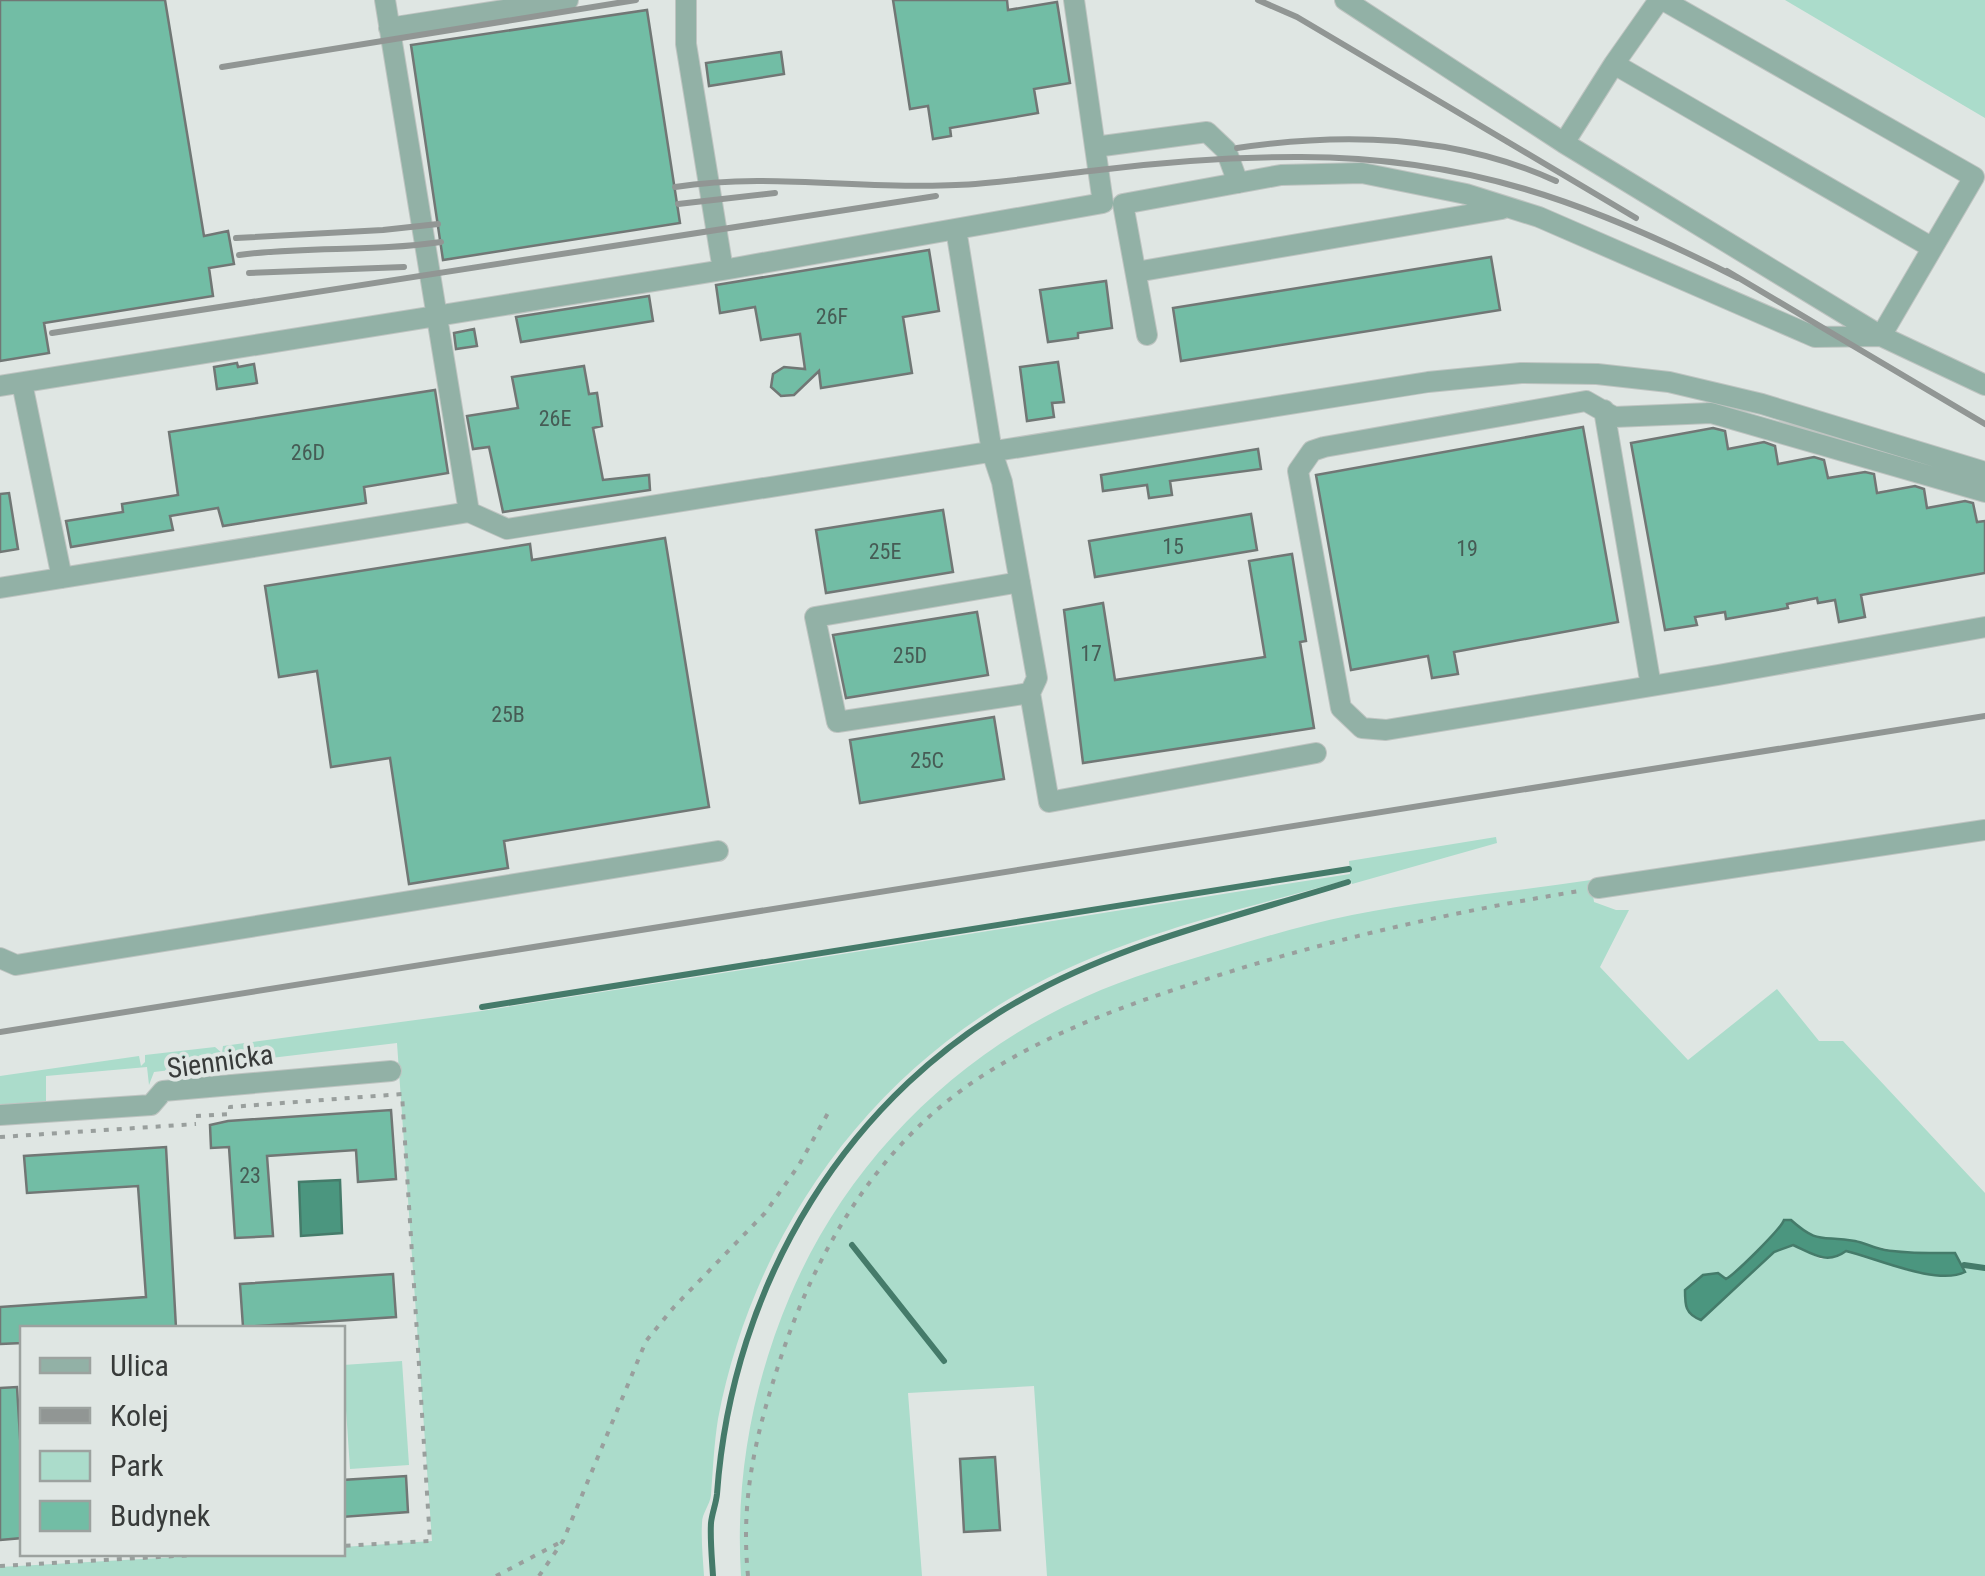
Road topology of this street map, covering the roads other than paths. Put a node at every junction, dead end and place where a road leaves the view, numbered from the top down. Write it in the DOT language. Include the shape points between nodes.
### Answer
graph roads {
  1 [pos="385,0"];
  2 [pos="568,0"];
  3 [pos="686,0"];
  4 [pos="1074,0"];
  5 [pos="1345,0"];
  6 [pos="1661,0"];
  7 [pos="389,28"];
  8 [pos="1614,64"];
  9 [pos="1564,142"];
  10 [pos="1095,147"];
  11 [pos="1238,183"];
  12 [pos="1509,208"];
  13 [pos="956,229"];
  14 [pos="1931,247"];
  15 [pos="723,270"];
  16 [pos="1136,272"];
  17 [pos="434,316"];
  18 [pos="1148,335"];
  19 [pos="1881,336"];
  20 [pos="22,382"];
  21 [pos="1985,385"];
  22 [pos="0,386"];
  23 [pos="1604,410"];
  24 [pos="992,452"];
  25 [pos="1985,472"];
  26 [pos="1985,492"];
  27 [pos="468,512"];
  28 [pos="62,578"];
  29 [pos="1020,582"];
  30 [pos="0,588"];
  31 [pos="1985,627"];
  32 [pos="1651,686"];
  33 [pos="1030,693"];
  34 [pos="1316,753"];
  35 [pos="1985,830"];
  36 [pos="718,851"];
  37 [pos="1598,888"];
  38 [pos="0,958"];
  39 [pos="391,1071"];
  40 [pos="0,1115"];
  1 -- 7 [label="lane"];
  2 -- 7 [label="lane"];
  3 -- 15 [label="lane" via="686,44"];
  4 -- 10 [label="lane"];
  5 -- 9 [label="lane"];
  6 -- 8 [label="lane"];
  6 -- 14 [label="lane" via="1974,177"];
  7 -- 17 [label="lane"];
  8 -- 9 [label="lane"];
  8 -- 14 [label="lane"];
  9 -- 19 [label="lane"];
  10 -- 11 [label="lane" via="1208,132 1226,150"];
  10 -- 13 [label="lane" via="1103,203"];
  11 -- 12 [label="lane" via="1362,174"];
  11 -- 16 [label="lane" via="1123,204"];
  12 -- 16 [label="lane"];
  12 -- 19 [label="lane" via="1815,337"];
  13 -- 15 [label="lane"];
  13 -- 24 [label="lane"];
  14 -- 19 [label="lane"];
  15 -- 17 [label="lane"];
  16 -- 18 [label="lane"];
  17 -- 20 [label="lane"];
  17 -- 27 [label="lane"];
  19 -- 21 [label="lane"];
  20 -- 22 [label="lane"];
  20 -- 28 [label="lane"];
  23 -- 26 [label="lane" via="1631,418 1711,413"];
  23 -- 32 [label="lane"];
  23 -- 32 [label="lane" via="1586,401 1324,447 1312,451 1298,471 1341,708 1362,728 1386,730"];
  24 -- 25 [label="lane" via="1428,382 1597,374 1669,382 1762,404"];
  24 -- 27 [label="lane" via="507,529"];
  24 -- 29 [label="lane"];
  27 -- 28 [label="lane"];
  28 -- 30 [label="lane"];
  29 -- 33 [label="lane" via="1037,678"];
  29 -- 33 [label="lane" via="815,618 837,722"];
  31 -- 32 [label="lane"];
  33 -- 34 [label="lane" via="1049,802"];
  35 -- 37 [label="lane"];
  36 -- 38 [label="lane" via="16,965"];
  39 -- 40 [label="lane, Siennicka" via="163,1092 151,1105"];
}
